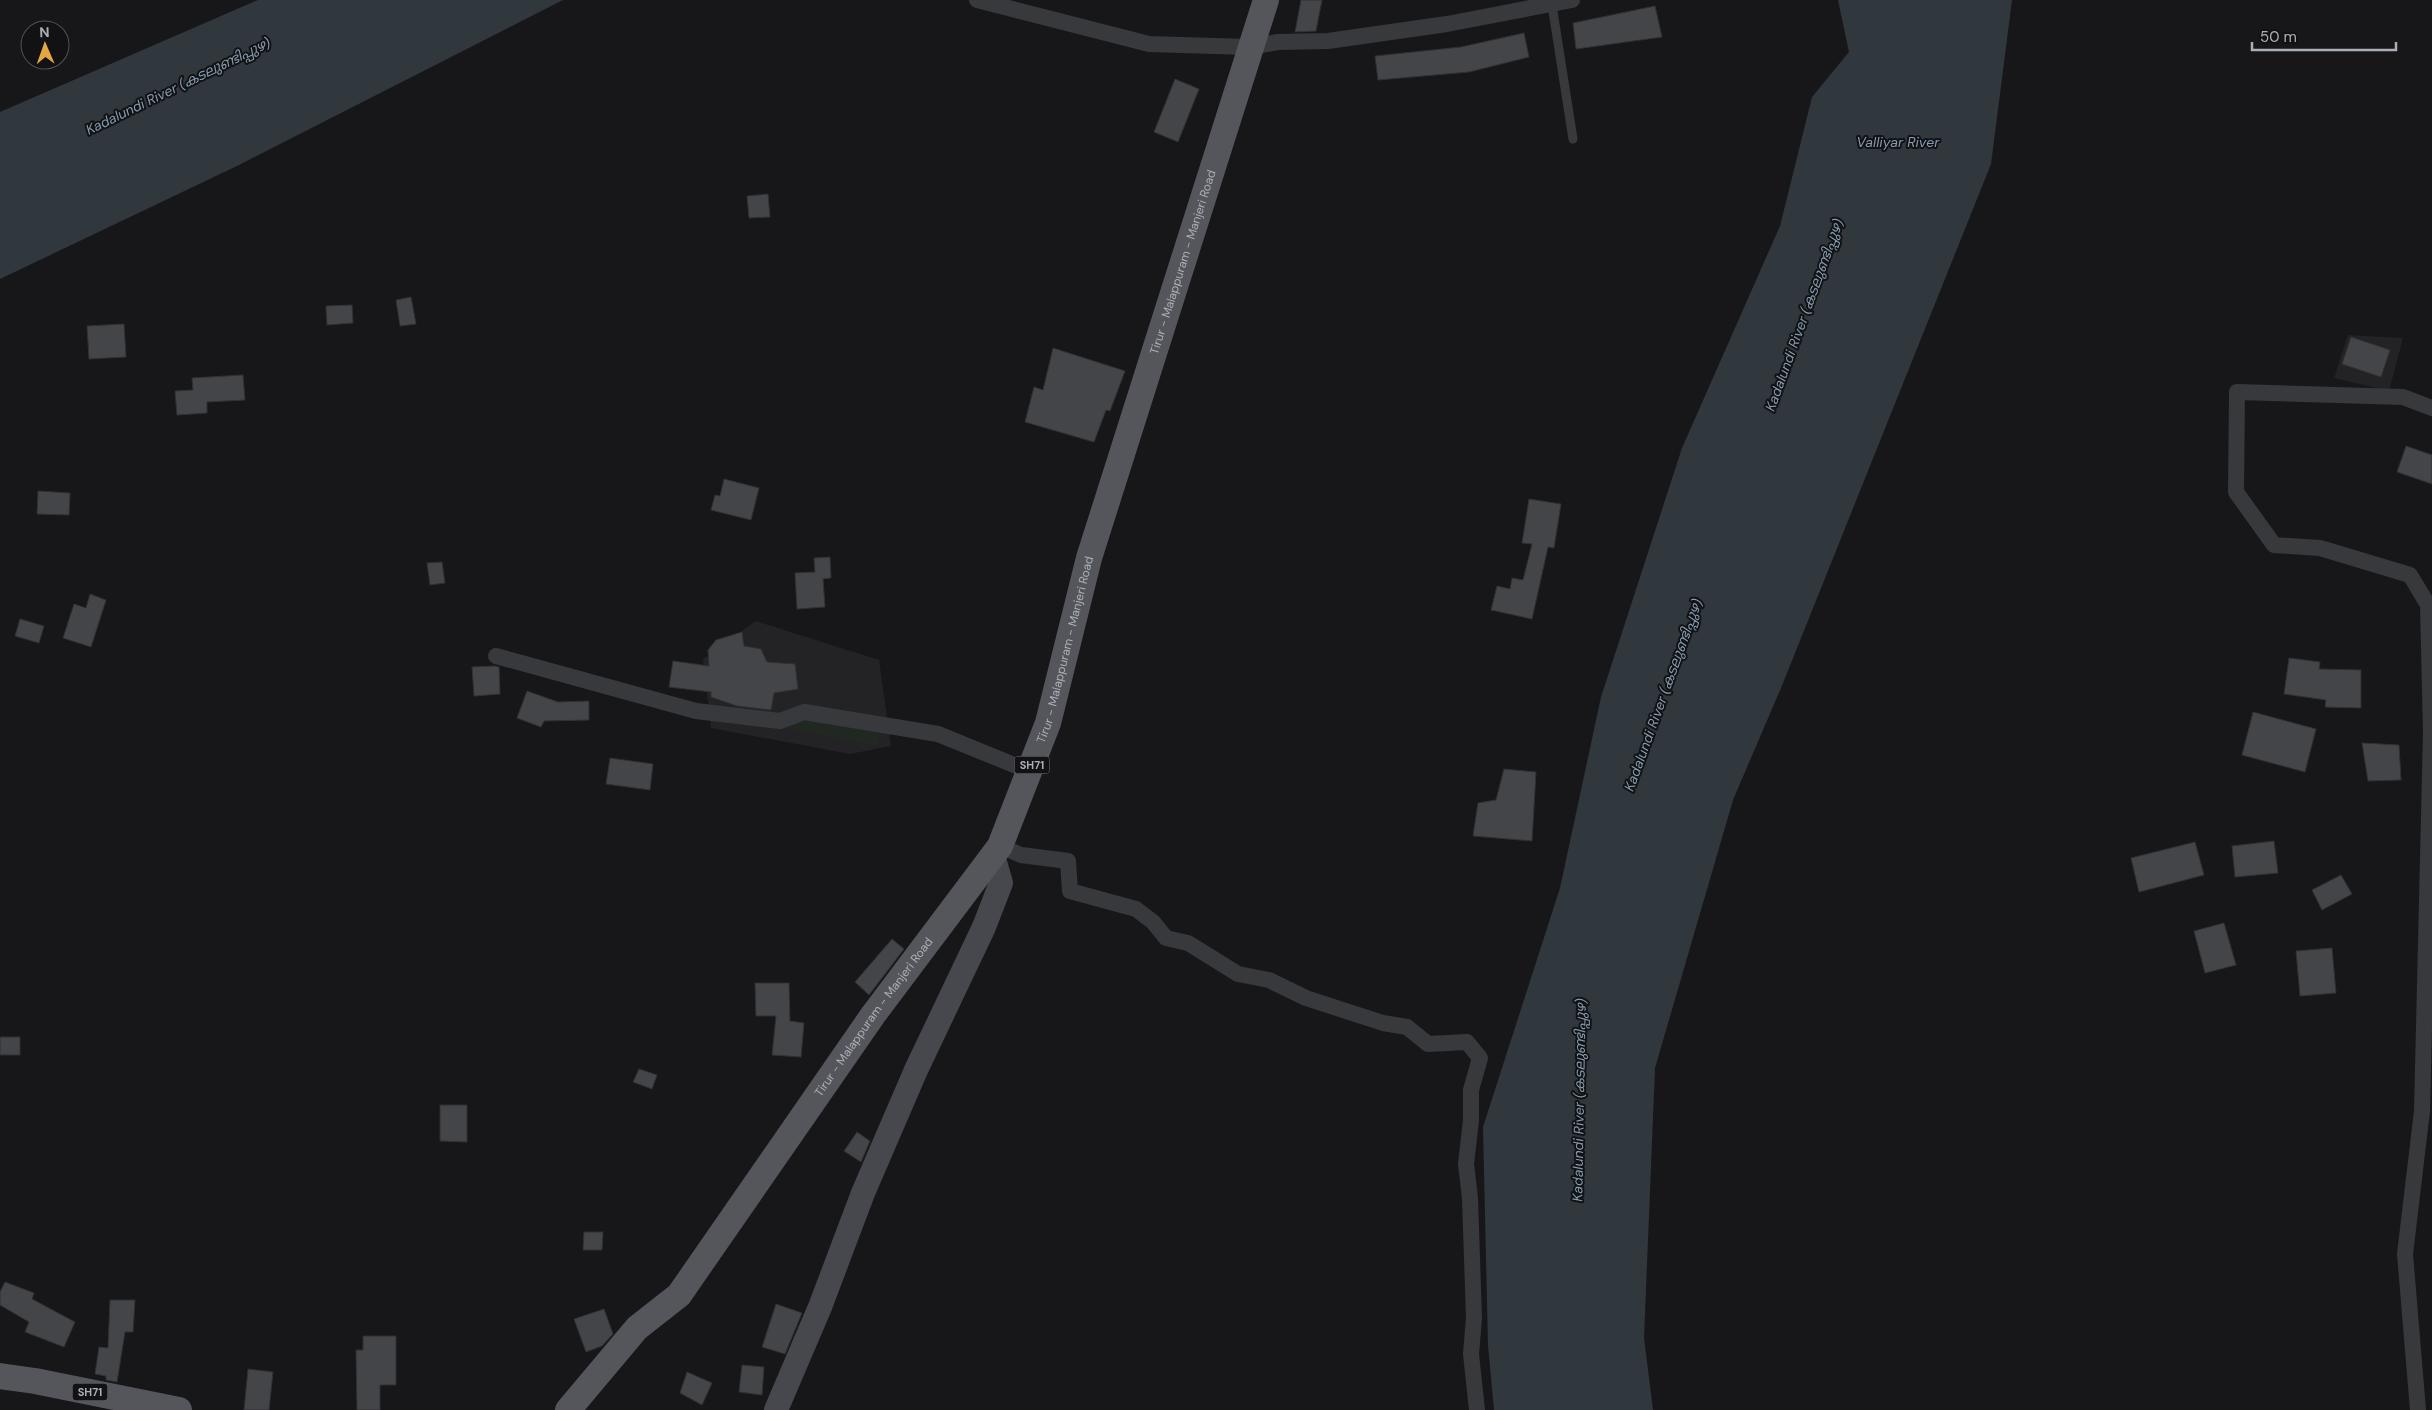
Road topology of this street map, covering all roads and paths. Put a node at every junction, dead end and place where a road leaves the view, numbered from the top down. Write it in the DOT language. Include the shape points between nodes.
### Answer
graph roads {
  1 [pos="977,0"];
  2 [pos="1266,0"];
  3 [pos="1572,0"];
  4 [pos="1552,4"];
  5 [pos="1249,48"];
  6 [pos="1574,139"];
  7 [pos="2432,408"];
  8 [pos="496,656"];
  9 [pos="1029,771"];
  10 [pos="997,850"];
  11 [pos="0,1376"];
  12 [pos="179,1410"];
  13 [pos="568,1410"];
  14 [pos="776,1410"];
  15 [pos="1477,1410"];
  16 [pos="2418,1410"];
  1 -- 5 [label="street" via="1149,44"];
  2 -- 5 [label="main road, Tirur - Malappuram - Manjeri Road / SH71"];
  3 -- 4 [label="street"];
  4 -- 5 [label="street" via="1446,24 1328,41 1278,42"];
  4 -- 6 [label="lane"];
  5 -- 9 [label="main road, Tirur - Malappuram - Manjeri Road / SH71" via="1089,558 1048,723"];
  7 -- 16 [label="street" via="2403,397 2237,392 2236,492 2274,545 2320,548 2410,575 2428,604 2431,732 2422,1111 2405,1254"];
  8 -- 9 [label="street" via="696,711 780,722 804,712 938,734"];
  9 -- 10 [label="main road, Tirur - Malappuram - Manjeri Road / SH71"];
  10 -- 13 [label="main road, Tirur - Malappuram - Manjeri Road / SH71" via="873,1015 679,1295 637,1328"];
  10 -- 14 [label="main road" via="1001,883 984,927 916,1070"];
  10 -- 15 [label="street" via="1068,861 1070,891 1136,909 1166,938 1188,943 1238,974 1269,980 1306,998 1383,1023 1407,1027 1428,1044 1467,1042 1480,1058 1471,1090 1466,1164 1474,1318 1471,1354"];
  11 -- 12 [label="main road, SH71" via="35,1380"];
}
